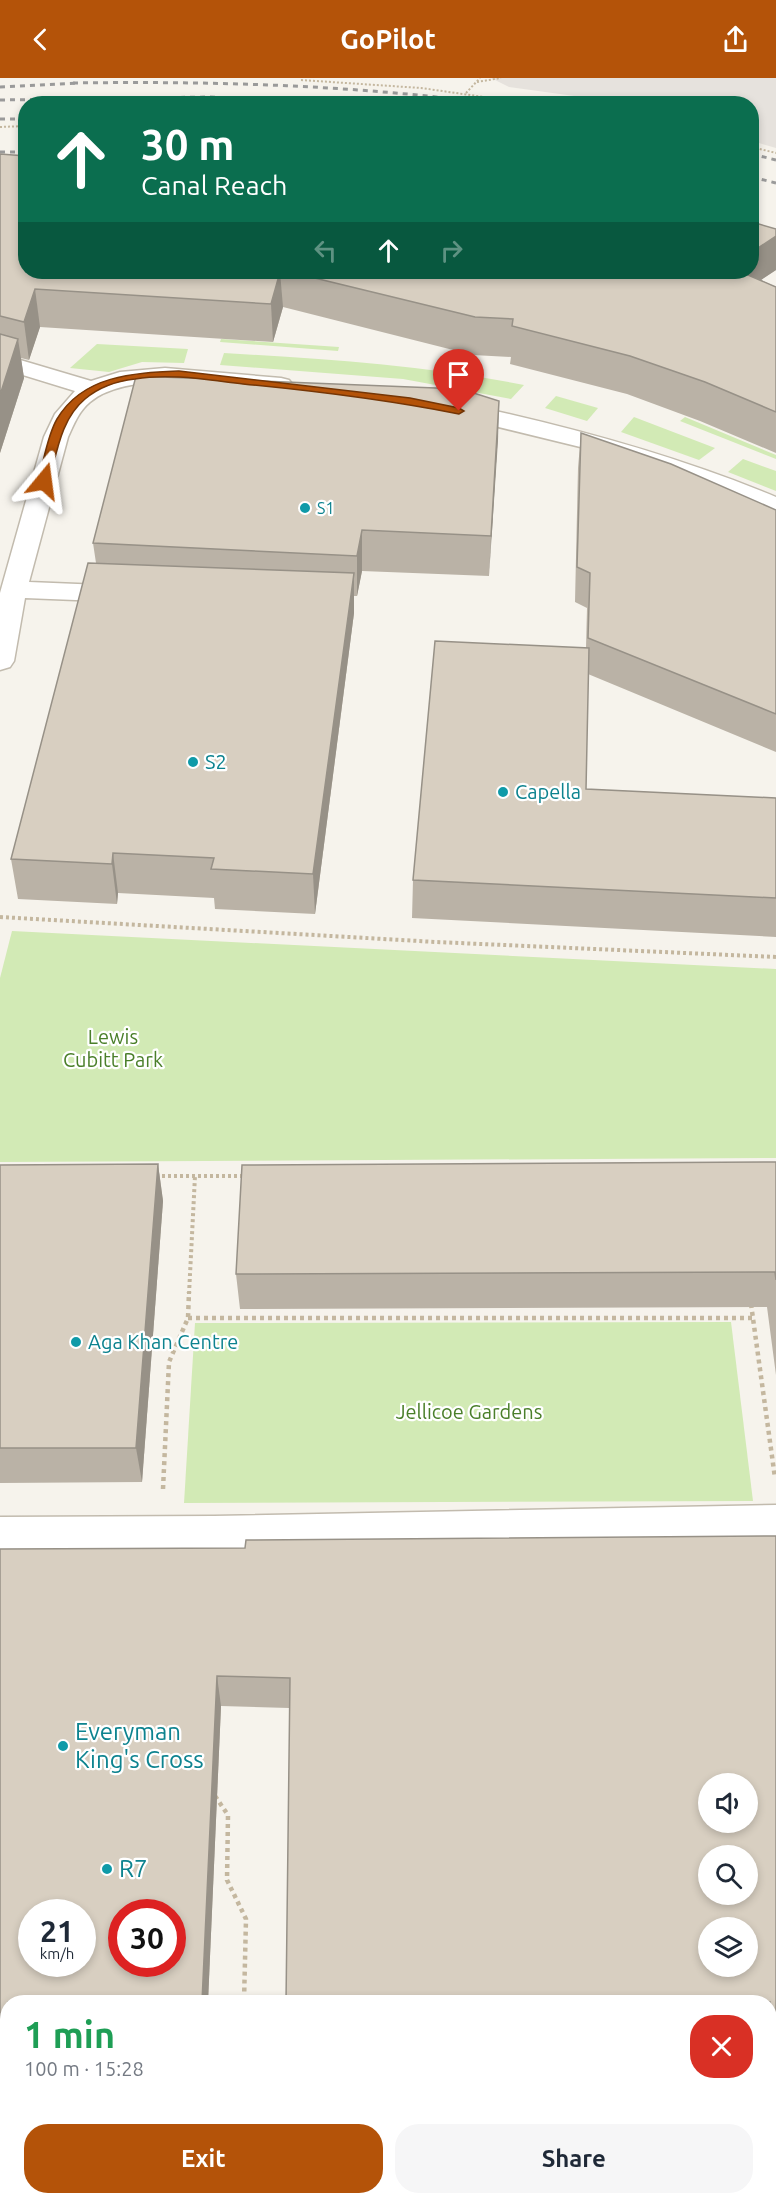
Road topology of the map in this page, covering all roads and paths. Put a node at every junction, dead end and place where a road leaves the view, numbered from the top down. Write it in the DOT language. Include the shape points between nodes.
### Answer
graph roads {
  1 [pos="480,78"];
  2 [pos="501,78"];
  3 [pos="302,80"];
  4 [pos="477,82"];
  5 [pos="465,94"];
  6 [pos="479,96"];
  7 [pos="18,126"];
  8 [pos="0,127"];
  9 [pos="759,149"];
  10 [pos="776,153"];
  11 [pos="0,361"];
  12 [pos="309,388"];
  13 [pos="93,389"];
  14 [pos="429,405"];
  15 [pos="776,506"];
  16 [pos="14,589"];
  17 [pos="150,595"];
  18 [pos="1,643"];
  19 [pos="0,917"];
  20 [pos="776,957"];
  21 [pos="149,1176"];
  22 [pos="195,1176"];
  23 [pos="254,1176"];
  24 [pos="749,1294"];
  25 [pos="188,1318"];
  26 [pos="753,1318"];
  27 [pos="776,1488"];
  28 [pos="776,1522"];
  29 [pos="161,1533"];
  30 [pos="0,1534"];
  31 [pos="208,1787"];
  32 [pos="244,1995"];
  1 -- 4 [label="path"];
  2 -- 4 [label="path"];
  3 -- 5 [label="path"];
  4 -- 5 [label="path"];
  5 -- 6 [label="path"];
  7 -- 8 [label="path"];
  9 -- 10 [label="path"];
  11 -- 13 [label="street"];
  12 -- 13 [label="street" via="157,374 117,379"];
  13 -- 16 [label="street" via="70,407 61,421"];
  14 -- 15 [label="street" via="590,442"];
  16 -- 17 [label="street"];
  16 -- 18 [label="street"];
  19 -- 20 [label="path"];
  21 -- 22 [label="path"];
  22 -- 23 [label="path"];
  22 -- 25 [label="path"];
  24 -- 26 [label="path"];
  25 -- 26 [label="path"];
  25 -- 29 [label="path" via="169,1362"];
  26 -- 27 [label="path"];
  28 -- 29 [label="street"];
  29 -- 30 [label="street"];
  31 -- 32 [label="path" via="228,1815 227,1880 246,1919"];
}
